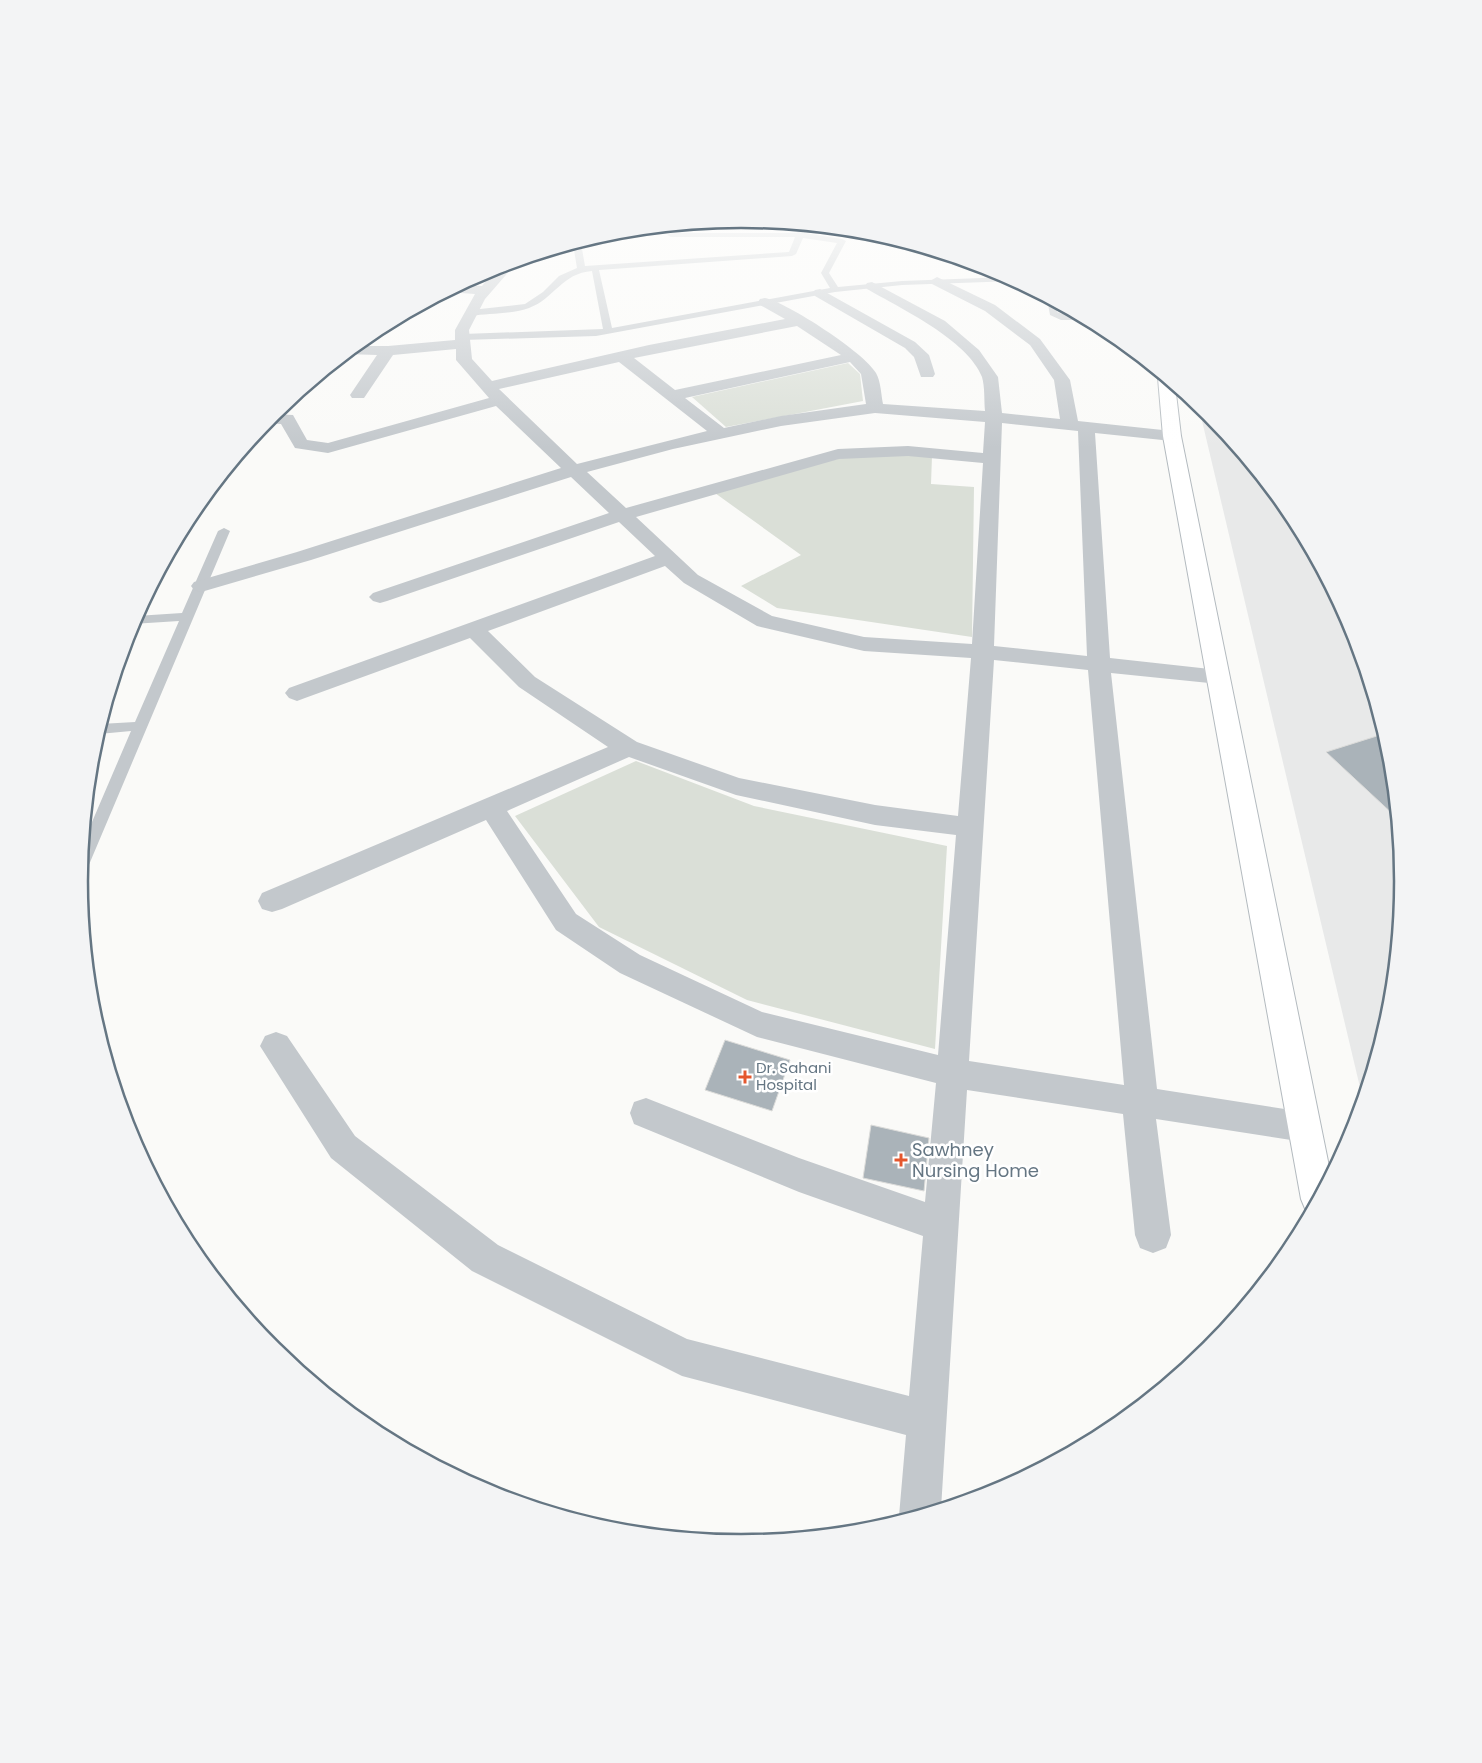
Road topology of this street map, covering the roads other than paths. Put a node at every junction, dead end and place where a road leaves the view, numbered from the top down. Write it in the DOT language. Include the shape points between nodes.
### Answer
graph roads {
  1 [pos="491,283"];
  2 [pos="557,283"];
  3 [pos="597,283"];
  4 [pos="831,283"];
  5 [pos="907,283"];
  6 [pos="941,283"];
  7 [pos="872,286"];
  8 [pos="465,289"];
  9 [pos="485,290"];
  10 [pos="835,290"];
  11 [pos="820,293"];
  12 [pos="766,302"];
  13 [pos="1052,307"];
  14 [pos="471,313"];
  15 [pos="1069,317"];
  16 [pos="800,321"];
  17 [pos="608,331"];
  18 [pos="463,341"];
  19 [pos="361,350"];
  20 [pos="388,351"];
  21 [pos="622,356"];
  22 [pos="853,357"];
  23 [pos="927,374"];
  24 [pos="1168,387"];
  25 [pos="494,393"];
  26 [pos="358,395"];
  27 [pos="674,395"];
  28 [pos="875,408"];
  29 [pos="994,417"];
  30 [pos="279,419"];
  31 [pos="1078,426"];
  32 [pos="720,433"];
  33 [pos="1172,436"];
  34 [pos="992,459"];
  35 [pos="574,470"];
  36 [pos="622,515"];
  37 [pos="224,531"];
  38 [pos="668,558"];
  39 [pos="201,586"];
  40 [pos="380,596"];
  41 [pos="187,617"];
  42 [pos="142,620"];
  43 [pos="473,629"];
  44 [pos="983,652"];
  45 [pos="1099,666"];
  46 [pos="1219,677"];
  47 [pos="297,693"];
  48 [pos="140,726"];
  49 [pos="106,728"];
  50 [pos="628,748"];
  51 [pos="492,806"];
  52 [pos="970,827"];
  53 [pos="89,846"];
  54 [pos="272,901"];
  55 [pos="276,1046"];
  56 [pos="952,1073"];
  57 [pos="1142,1102"];
  58 [pos="646,1113"];
  59 [pos="1304,1127"];
  60 [pos="1316,1191"];
  61 [pos="941,1226"];
  62 [pos="1153,1234"];
  63 [pos="927,1421"];
  64 [pos="920,1510"];
  1 -- 9 [label="street"];
  2 -- 14 [label="lane" via="527,306"];
  3 -- 17 [label="lane"];
  4 -- 10 [label="lane"];
  5 -- 7 [label="lane"];
  6 -- 31 [label="street" via="990,308 1035,342 1062,380"];
  7 -- 10 [label="lane"];
  7 -- 29 [label="street" via="940,324 974,353 990,377"];
  8 -- 9 [label="street"];
  9 -- 14 [label="street"];
  10 -- 11 [label="lane"];
  11 -- 12 [label="lane"];
  11 -- 23 [label="street" via="910,345 921,355"];
  12 -- 16 [label="street"];
  12 -- 17 [label="lane"];
  13 -- 15 [label="lane" via="1053,313"];
  14 -- 18 [label="street" via="462,330"];
  16 -- 21 [label="street"];
  16 -- 22 [label="street"];
  17 -- 18 [label="lane"];
  18 -- 20 [label="street"];
  18 -- 25 [label="street" via="464,360"];
  19 -- 20 [label="street"];
  20 -- 26 [label="street"];
  21 -- 25 [label="street"];
  21 -- 27 [label="street"];
  22 -- 27 [label="street"];
  22 -- 28 [label="street" via="869,372"];
  24 -- 33 [label="main road"];
  25 -- 30 [label="street" via="328,448 300,444 287,419"];
  25 -- 35 [label="street"];
  27 -- 32 [label="street"];
  28 -- 29 [label="street"];
  28 -- 32 [label="street"];
  29 -- 31 [label="street"];
  29 -- 34 [label="street"];
  31 -- 33 [label="street"];
  31 -- 45 [label="street"];
  32 -- 35 [label="street"];
  33 -- 46 [label="main road"];
  34 -- 36 [label="street" via="908,451 838,454"];
  34 -- 44 [label="street"];
  35 -- 36 [label="street"];
  35 -- 39 [label="street"];
  36 -- 38 [label="street"];
  36 -- 40 [label="street"];
  37 -- 39 [label="lane"];
  38 -- 43 [label="street"];
  38 -- 44 [label="street" via="691,579 765,620 864,644"];
  39 -- 41 [label="lane"];
  41 -- 42 [label="lane"];
  41 -- 48 [label="lane"];
  43 -- 47 [label="street"];
  43 -- 50 [label="street" via="527,682"];
  44 -- 45 [label="street"];
  44 -- 52 [label="street"];
  45 -- 46 [label="street"];
  45 -- 57 [label="street"];
  46 -- 59 [label="main road"];
  48 -- 49 [label="lane"];
  48 -- 53 [label="lane"];
  50 -- 51 [label="street"];
  50 -- 52 [label="street" via="736,786 875,815"];
  51 -- 54 [label="street"];
  51 -- 56 [label="street" via="566,922 630,964 757,1024"];
  52 -- 56 [label="street"];
  55 -- 63 [label="street" via="343,1147 485,1258 682,1357"];
  56 -- 57 [label="street"];
  56 -- 61 [label="street"];
  57 -- 59 [label="street"];
  57 -- 62 [label="street" via="1138,1102"];
  58 -- 61 [label="street" via="799,1175"];
  59 -- 60 [label="main road"];
  61 -- 63 [label="street"];
  63 -- 64 [label="street"];
}
